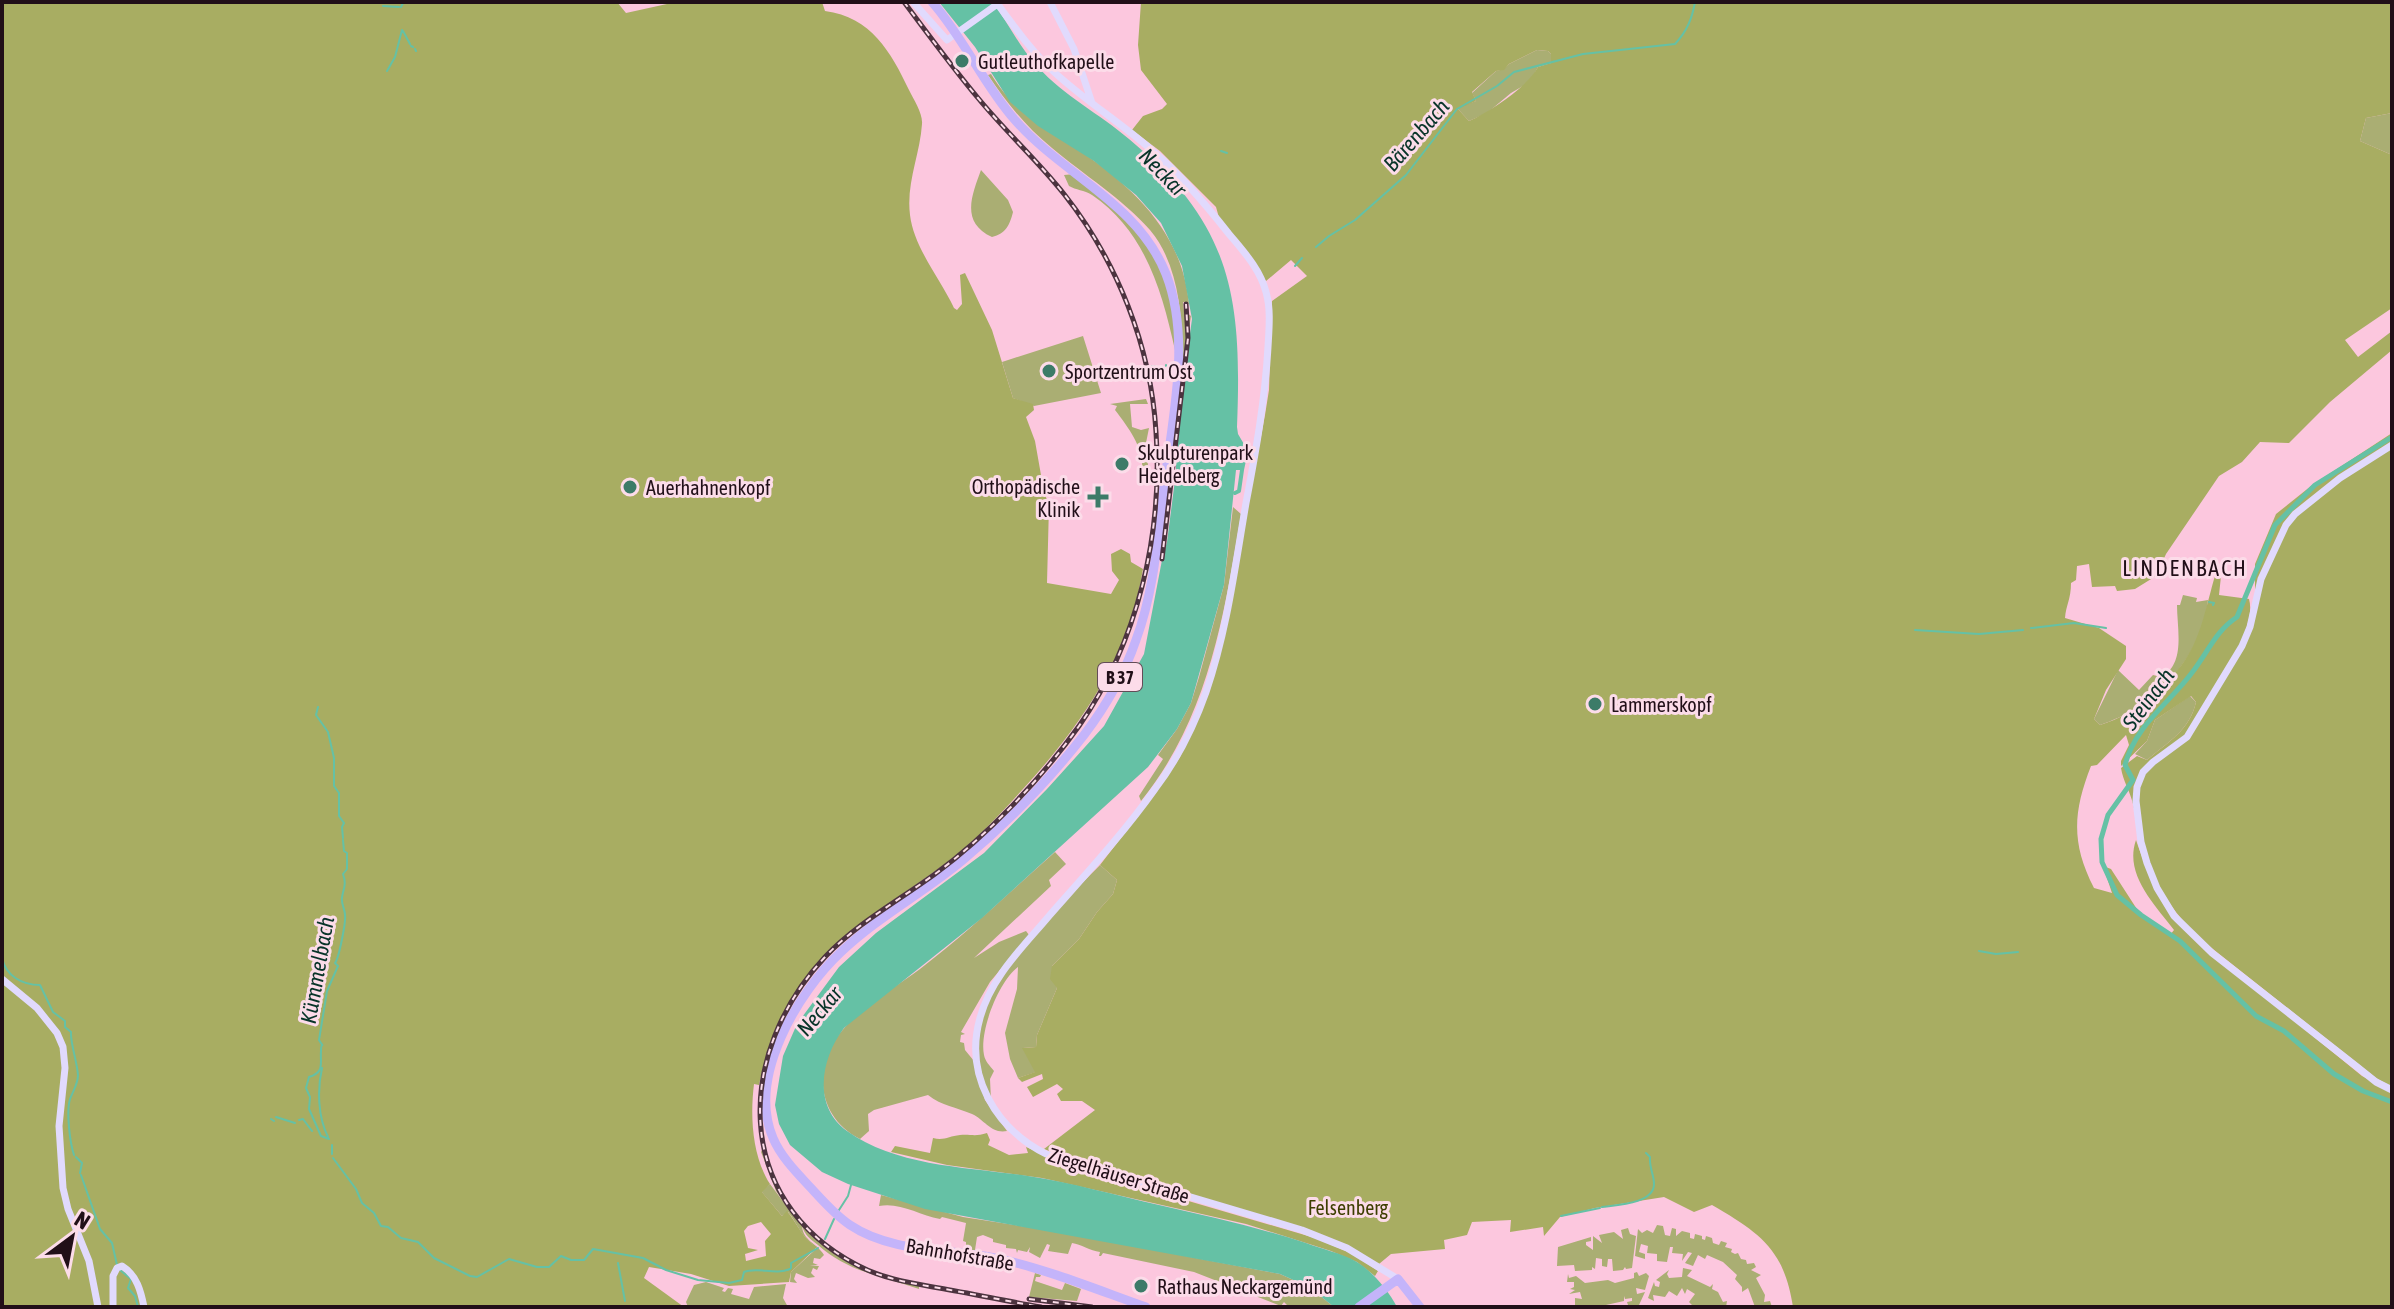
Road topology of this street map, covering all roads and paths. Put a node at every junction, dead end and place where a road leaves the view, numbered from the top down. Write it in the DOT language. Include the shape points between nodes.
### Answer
graph roads {
  1 [pos="913,2"];
  2 [pos="929,2"];
  3 [pos="998,2"];
  4 [pos="1050,2"];
  5 [pos="952,33"];
  6 [pos="1087,84"];
  7 [pos="1078,93"];
  8 [pos="1093,105"];
  9 [pos="2392,445"];
  10 [pos="2,979"];
  11 [pos="2392,1090"];
  12 [pos="1394,1282"];
  13 [pos="98,1307"];
  14 [pos="113,1307"];
  15 [pos="144,1307"];
  16 [pos="1146,1307"];
  17 [pos="1359,1307"];
  18 [pos="1420,1307"];
  1 -- 5 [label="main road" via="947,40"];
  2 -- 5 [label="main road, B 37"];
  3 -- 5 [label="main road"];
  3 -- 7 [label="main road, Ziegelhäuser Straße" via="1029,45"];
  4 -- 6 [label="main road"];
  5 -- 16 [label="main road, Bahnhofstraße / B 37" via="1016,121 1122,210 1163,266 1178,338 1155,561 1140,630 1119,681 1094,722 975,850 868,929 810,988 772,1063 766,1100 771,1133 793,1169 839,1217 867,1234 1005,1260"];
  6 -- 7 [label="main road"];
  6 -- 8 [label="main road"];
  7 -- 8 [label="main road, Ziegelhäuser Straße"];
  8 -- 12 [label="main road, Ziegelhäuser Straße" via="1179,176 1247,256 1266,291 1269,314 1264,397 1228,609 1200,708 1160,783 1007,965 985,1002 975,1052 981,1084 994,1111 1020,1138 1053,1157 1302,1230 1339,1245"];
  9 -- 11 [label="main road" via="2312,500 2282,532 2261,579 2240,651 2187,737 2139,779 2136,801 2141,842 2157,888 2185,928"];
  10 -- 13 [label="main road" via="35,1006 63,1047 63,1188 89,1261"];
  12 -- 17 [label="main road"];
  12 -- 18 [label="main road, Ziegelhäuser Straße"];
  14 -- 15 [label="main road" via="113,1274 122,1266 137,1283"];
}
